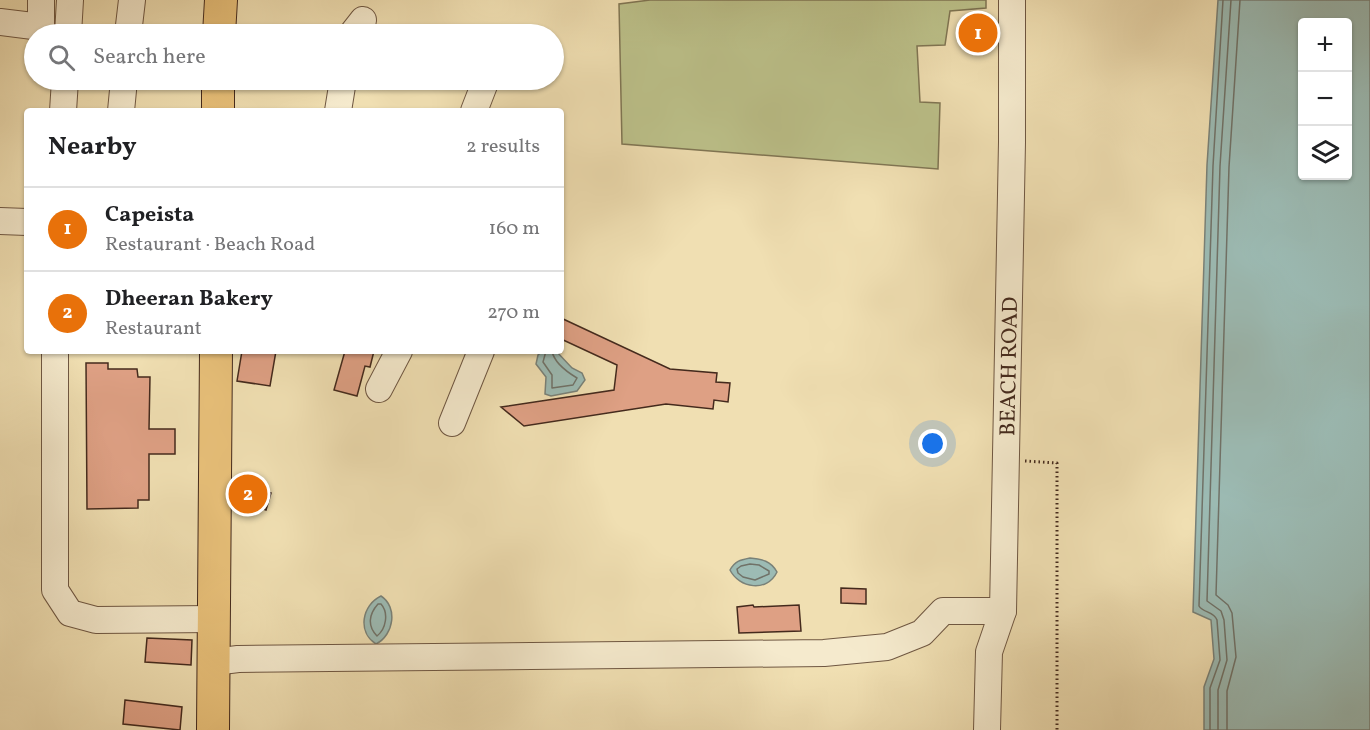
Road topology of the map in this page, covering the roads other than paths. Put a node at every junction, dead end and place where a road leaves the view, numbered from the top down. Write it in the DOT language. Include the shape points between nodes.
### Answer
graph roads {
  1 [pos="41,0"];
  2 [pos="70,0"];
  3 [pos="132,0"];
  4 [pos="221,0"];
  5 [pos="1012,0"];
  6 [pos="0,22"];
  7 [pos="41,24"];
  8 [pos="69,24"];
  9 [pos="129,24"];
  10 [pos="220,24"];
  11 [pos="24,25"];
  12 [pos="64,90"];
  13 [pos="123,90"];
  14 [pos="218,90"];
  15 [pos="341,90"];
  16 [pos="482,90"];
  17 [pos="63,108"];
  18 [pos="121,108"];
  19 [pos="218,108"];
  20 [pos="338,108"];
  21 [pos="475,108"];
  22 [pos="0,221"];
  23 [pos="24,222"];
  24 [pos="55,354"];
  25 [pos="216,354"];
  26 [pos="398,354"];
  27 [pos="480,354"];
  28 [pos="380,389"];
  29 [pos="452,423"];
  30 [pos="1004,611"];
  31 [pos="214,619"];
  32 [pos="214,662"];
  33 [pos="213,730"];
  34 [pos="987,730"];
  1 -- 7 [label="street"];
  2 -- 8 [label="street"];
  3 -- 9 [label="street"];
  4 -- 10 [label="main road"];
  5 -- 30 [label="street, BEACH ROAD"];
  6 -- 11 [label="street"];
  12 -- 17 [label="street"];
  13 -- 18 [label="street"];
  14 -- 19 [label="main road"];
  15 -- 20 [label="street"];
  16 -- 21 [label="street"];
  22 -- 23 [label="street"];
  24 -- 31 [label="street" via="55,590 69,613 96,620"];
  25 -- 31 [label="main road"];
  26 -- 28 [label="street"];
  27 -- 29 [label="street"];
  30 -- 32 [label="street" via="943,611 922,633 887,648 824,653"];
  30 -- 34 [label="street, BEACH ROAD" via="989,652"];
  31 -- 32 [label="main road"];
  32 -- 33 [label="main road"];
}
